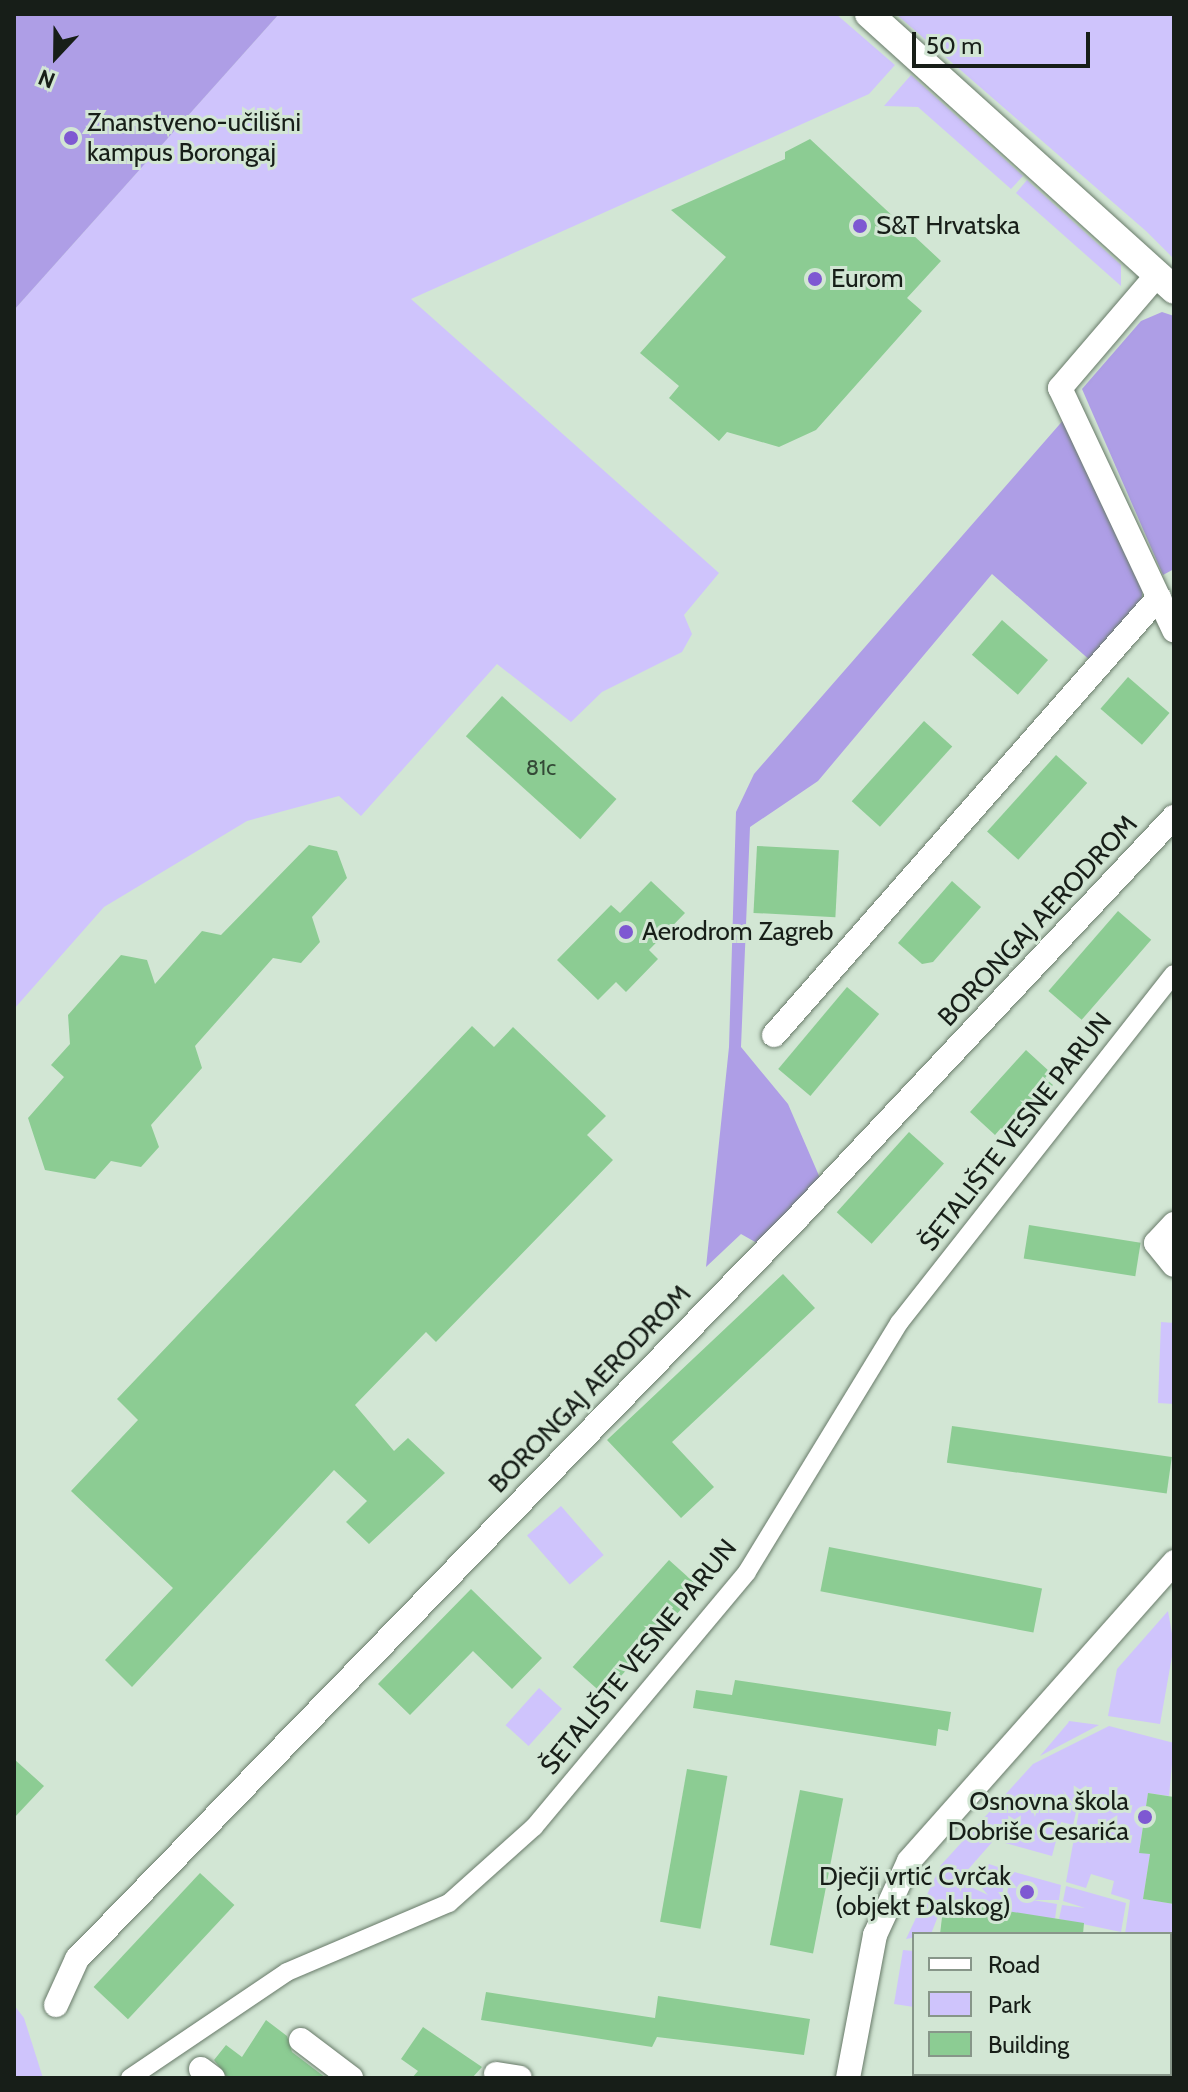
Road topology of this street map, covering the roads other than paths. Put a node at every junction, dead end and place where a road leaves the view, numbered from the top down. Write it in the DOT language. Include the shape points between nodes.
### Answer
graph roads {
  1 [pos="869,14"];
  2 [pos="1166,283"];
  3 [pos="1159,597"];
  4 [pos="1174,630"];
  5 [pos="1174,817"];
  6 [pos="1174,974"];
  7 [pos="774,1035"];
  8 [pos="1174,1224"];
  9 [pos="1174,1265"];
  10 [pos="1174,1562"];
  11 [pos="56,2005"];
  12 [pos="301,2040"];
  13 [pos="130,2078"];
  14 [pos="351,2078"];
  15 [pos="848,2078"];
  1 -- 2 [label="street"];
  2 -- 3 [label="street" via="1060,388"];
  3 -- 4 [label="street"];
  3 -- 7 [label="street"];
  5 -- 11 [label="street, BORONGAJ AERODROM" via="801,1214 77,1959"];
  6 -- 13 [label="street, ŠETALIŠTE VESNE PARUN" via="899,1323 747,1572 534,1827 449,1903 287,1972"];
  8 -- 9 [label="street" via="1156,1243"];
  10 -- 15 [label="street" via="909,1861 875,1935"];
  12 -- 14 [label="street"];
}
